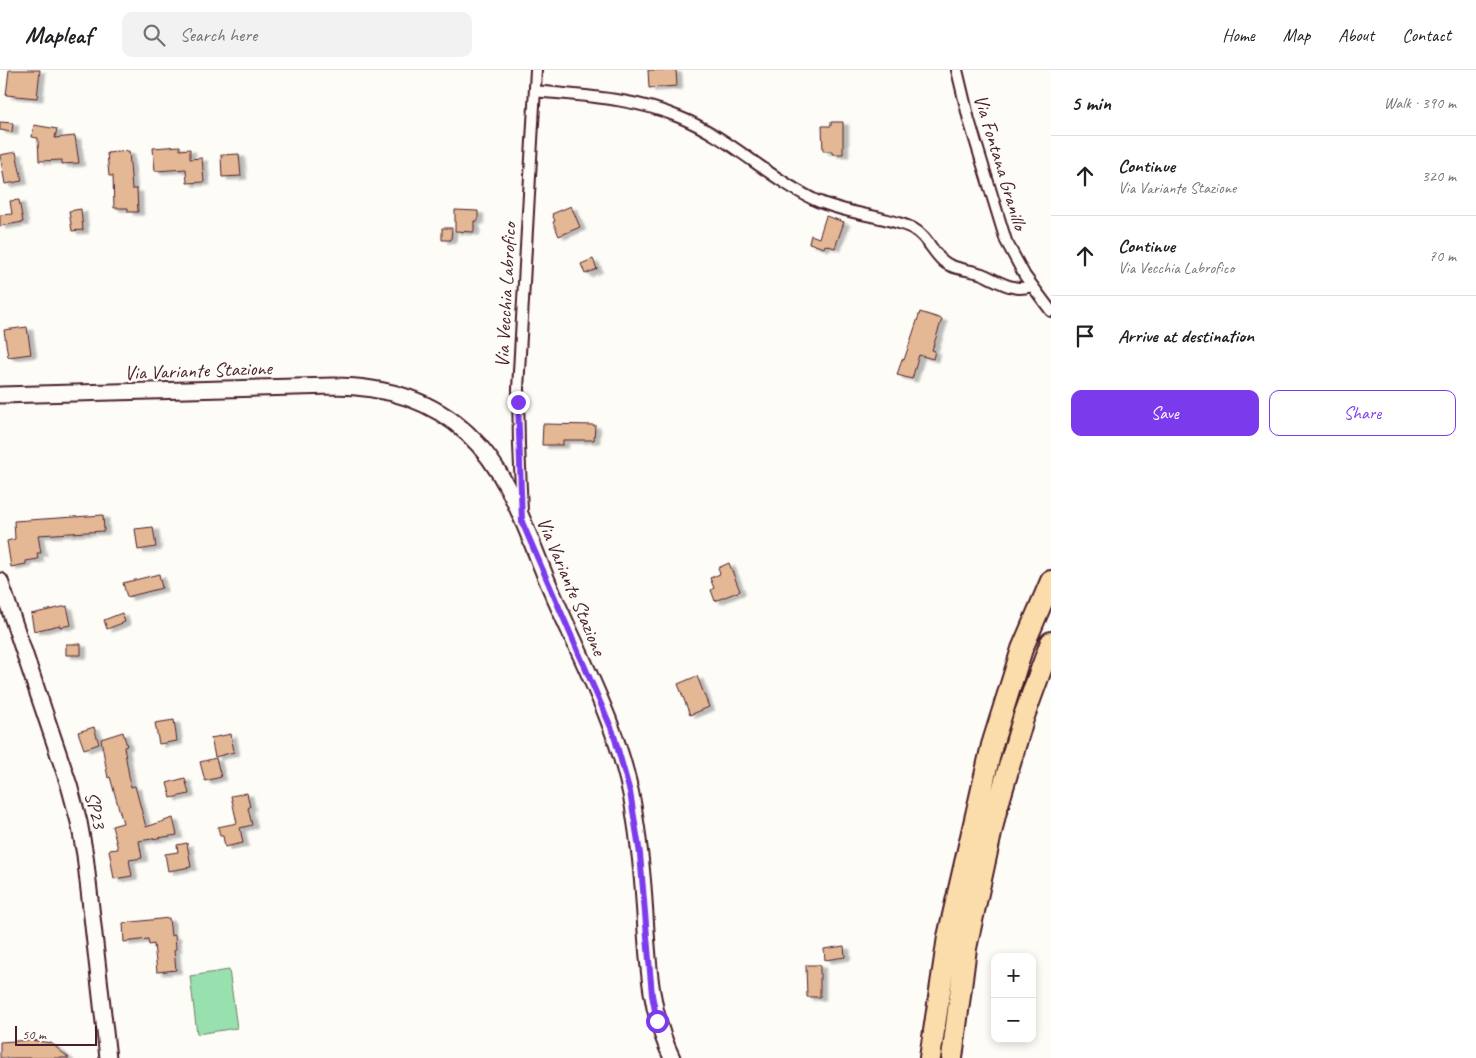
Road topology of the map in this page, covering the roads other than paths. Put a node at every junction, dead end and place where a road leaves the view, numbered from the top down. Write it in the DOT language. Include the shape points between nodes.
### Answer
graph roads {
  1 [pos="536,70"];
  2 [pos="958,70"];
  3 [pos="535,91"];
  4 [pos="1032,286"];
  5 [pos="1051,311"];
  6 [pos="0,395"];
  7 [pos="522,522"];
  8 [pos="0,581"];
  9 [pos="1051,581"];
  10 [pos="1051,642"];
  11 [pos="108,1058"];
  12 [pos="672,1058"];
  13 [pos="930,1058"];
  14 [pos="952,1058"];
  1 -- 3 [label="street, Via Vecchia Labrofico"];
  2 -- 4 [label="street, Via Fontana Granillo" via="1002,232 1013,257"];
  3 -- 4 [label="street" via="620,101 681,118 712,134 815,200 914,229 951,266 977,272 1011,287"];
  3 -- 7 [label="street, Via Vecchia Labrofico" via="518,389"];
  4 -- 5 [label="street, Via Fontana Granillo"];
  6 -- 7 [label="street, Via Variante Stazione" via="344,386 388,391 439,412 473,439 499,471"];
  7 -- 12 [label="street, Via Variante Stazione" via="609,723 624,767 640,854 653,1002"];
  8 -- 11 [label="street, SP23 / SP23" via="80,822"];
  9 -- 13 [label="highway" via="1022,650 992,746 946,945"];
  10 -- 14 [label="highway" via="1023,719 995,815 966,948"];
}
